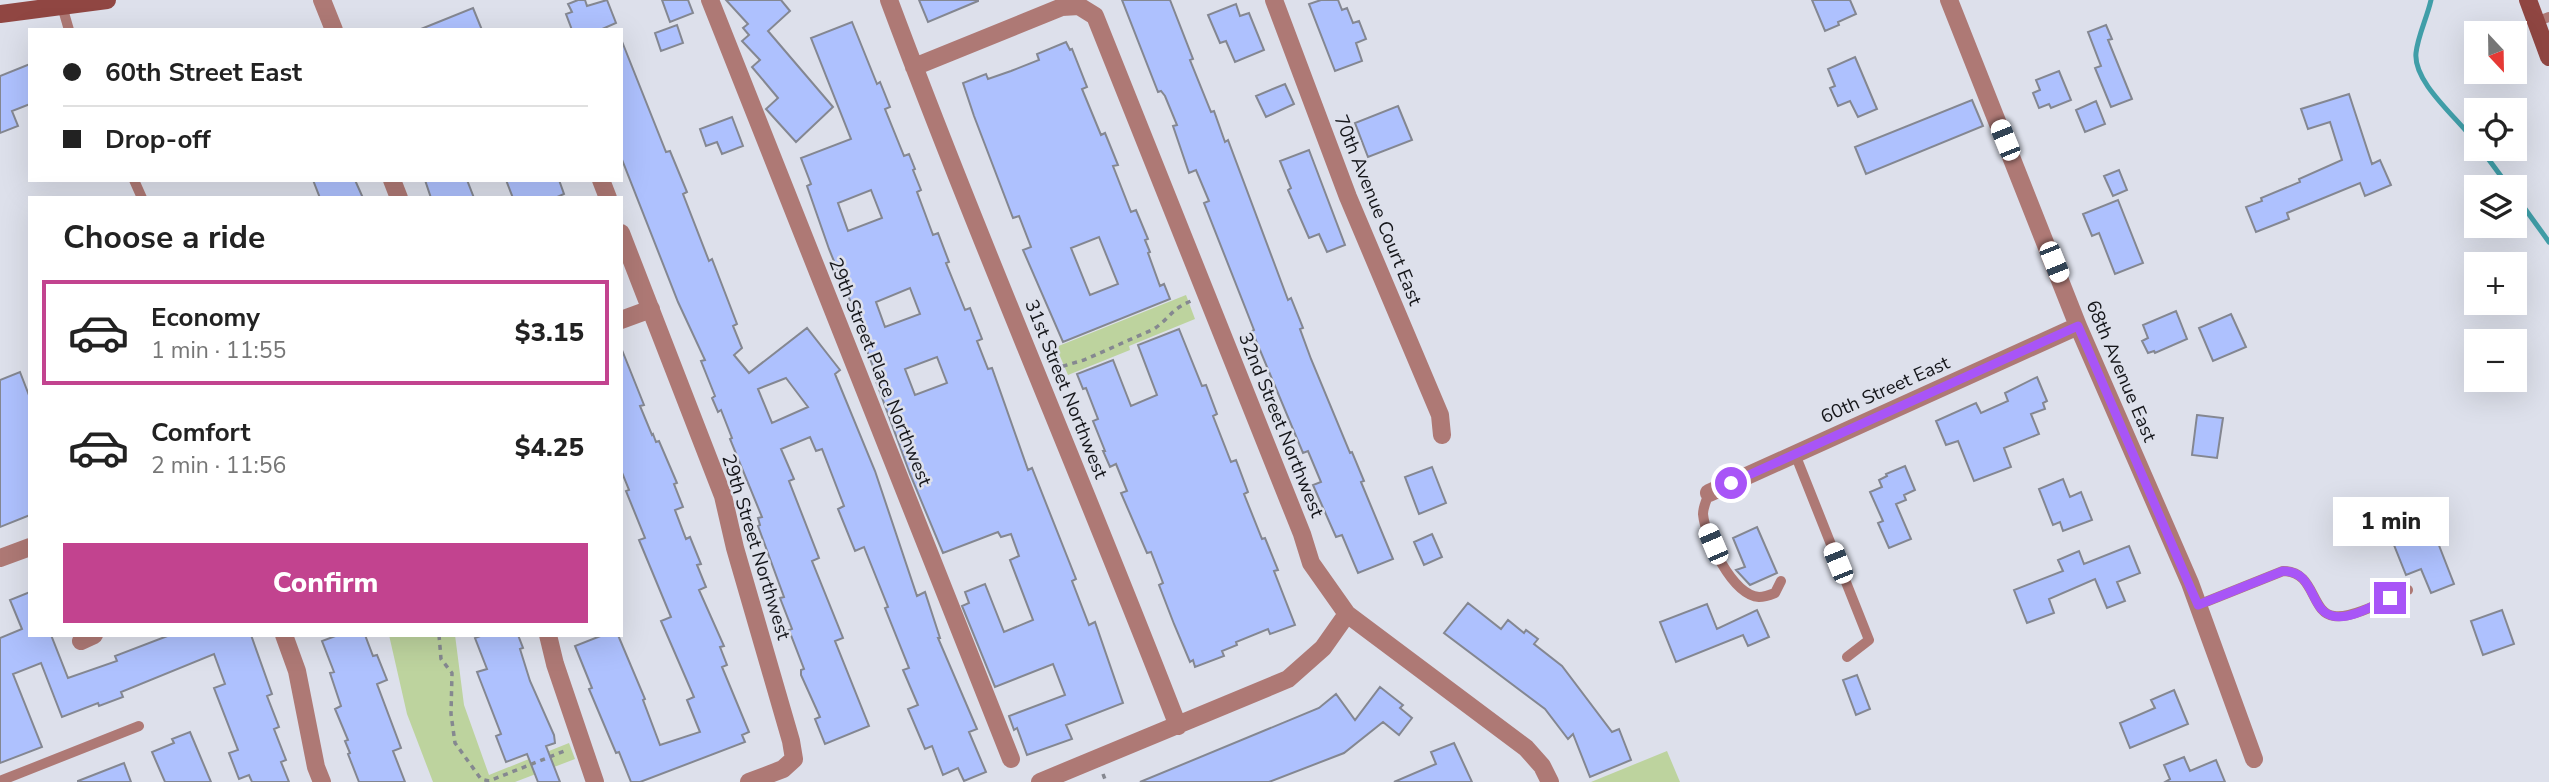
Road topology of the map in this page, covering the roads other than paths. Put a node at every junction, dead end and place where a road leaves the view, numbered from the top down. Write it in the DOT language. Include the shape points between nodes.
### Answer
graph roads {
  1 [pos="107,0"];
  2 [pos="322,0"];
  3 [pos="710,0"];
  4 [pos="889,0"];
  5 [pos="1274,0"];
  6 [pos="1949,0"];
  7 [pos="2528,0"];
  8 [pos="62,6"];
  9 [pos="0,14"];
  10 [pos="2542,19"];
  11 [pos="68,28"];
  12 [pos="333,28"];
  13 [pos="2549,57"];
  14 [pos="914,67"];
  15 [pos="623,238"];
  16 [pos="650,309"];
  17 [pos="623,319"];
  18 [pos="2078,326"];
  19 [pos="1442,435"];
  20 [pos="1795,454"];
  21 [pos="1709,493"];
  22 [pos="28,548"];
  23 [pos="0,558"];
  24 [pos="1781,581"];
  25 [pos="2407,590"];
  26 [pos="2198,605"];
  27 [pos="1347,614"];
  28 [pos="285,637"];
  29 [pos="548,637"];
  30 [pos="1847,657"];
  31 [pos="139,726"];
  32 [pos="1178,726"];
  33 [pos="1011,759"];
  34 [pos="2254,759"];
  35 [pos="0,782"];
  36 [pos="322,782"];
  37 [pos="595,782"];
  38 [pos="749,782"];
  39 [pos="1040,782"];
  40 [pos="1550,782"];
  1 -- 8 [label="street"];
  2 -- 12 [label="street"];
  3 -- 33 [label="street, 29th Street Place Northwest"];
  4 -- 14 [label="street"];
  5 -- 19 [label="street, 70th Avenue Court East" via="1348,197 1440,415"];
  6 -- 18 [label="street, 68th Avenue East"];
  7 -- 10 [label="street"];
  8 -- 9 [label="street"];
  8 -- 11 [label="lane"];
  10 -- 13 [label="street"];
  14 -- 27 [label="street, 32nd Street Northwest" via="1062,7 1079,6 1095,16 1311,563"];
  14 -- 32 [label="street, 31st Street Northwest"];
  15 -- 16 [label="street, 29th Street Northwest"];
  16 -- 17 [label="street"];
  16 -- 38 [label="street, 29th Street Northwest" via="723,496 791,741 793,759 783,769"];
  18 -- 20 [label="street, 60th Street East"];
  18 -- 26 [label="street, 68th Avenue East"];
  20 -- 21 [label="street, 60th Street East"];
  20 -- 30 [label="lane" via="1869,640"];
  21 -- 24 [label="lane" via="1703,511 1706,529 1736,585 1759,597 1775,593"];
  22 -- 23 [label="street"];
  25 -- 26 [label="lane" via="2354,614 2334,617 2325,613 2301,575 2283,571"];
  26 -- 34 [label="street, 68th Avenue East"];
  27 -- 32 [label="street" via="1323,648 1288,679"];
  27 -- 40 [label="street, 32nd Street Northwest" via="1526,748"];
  28 -- 36 [label="street"];
  29 -- 37 [label="street"];
  31 -- 35 [label="lane"];
  32 -- 39 [label="street"];
}
